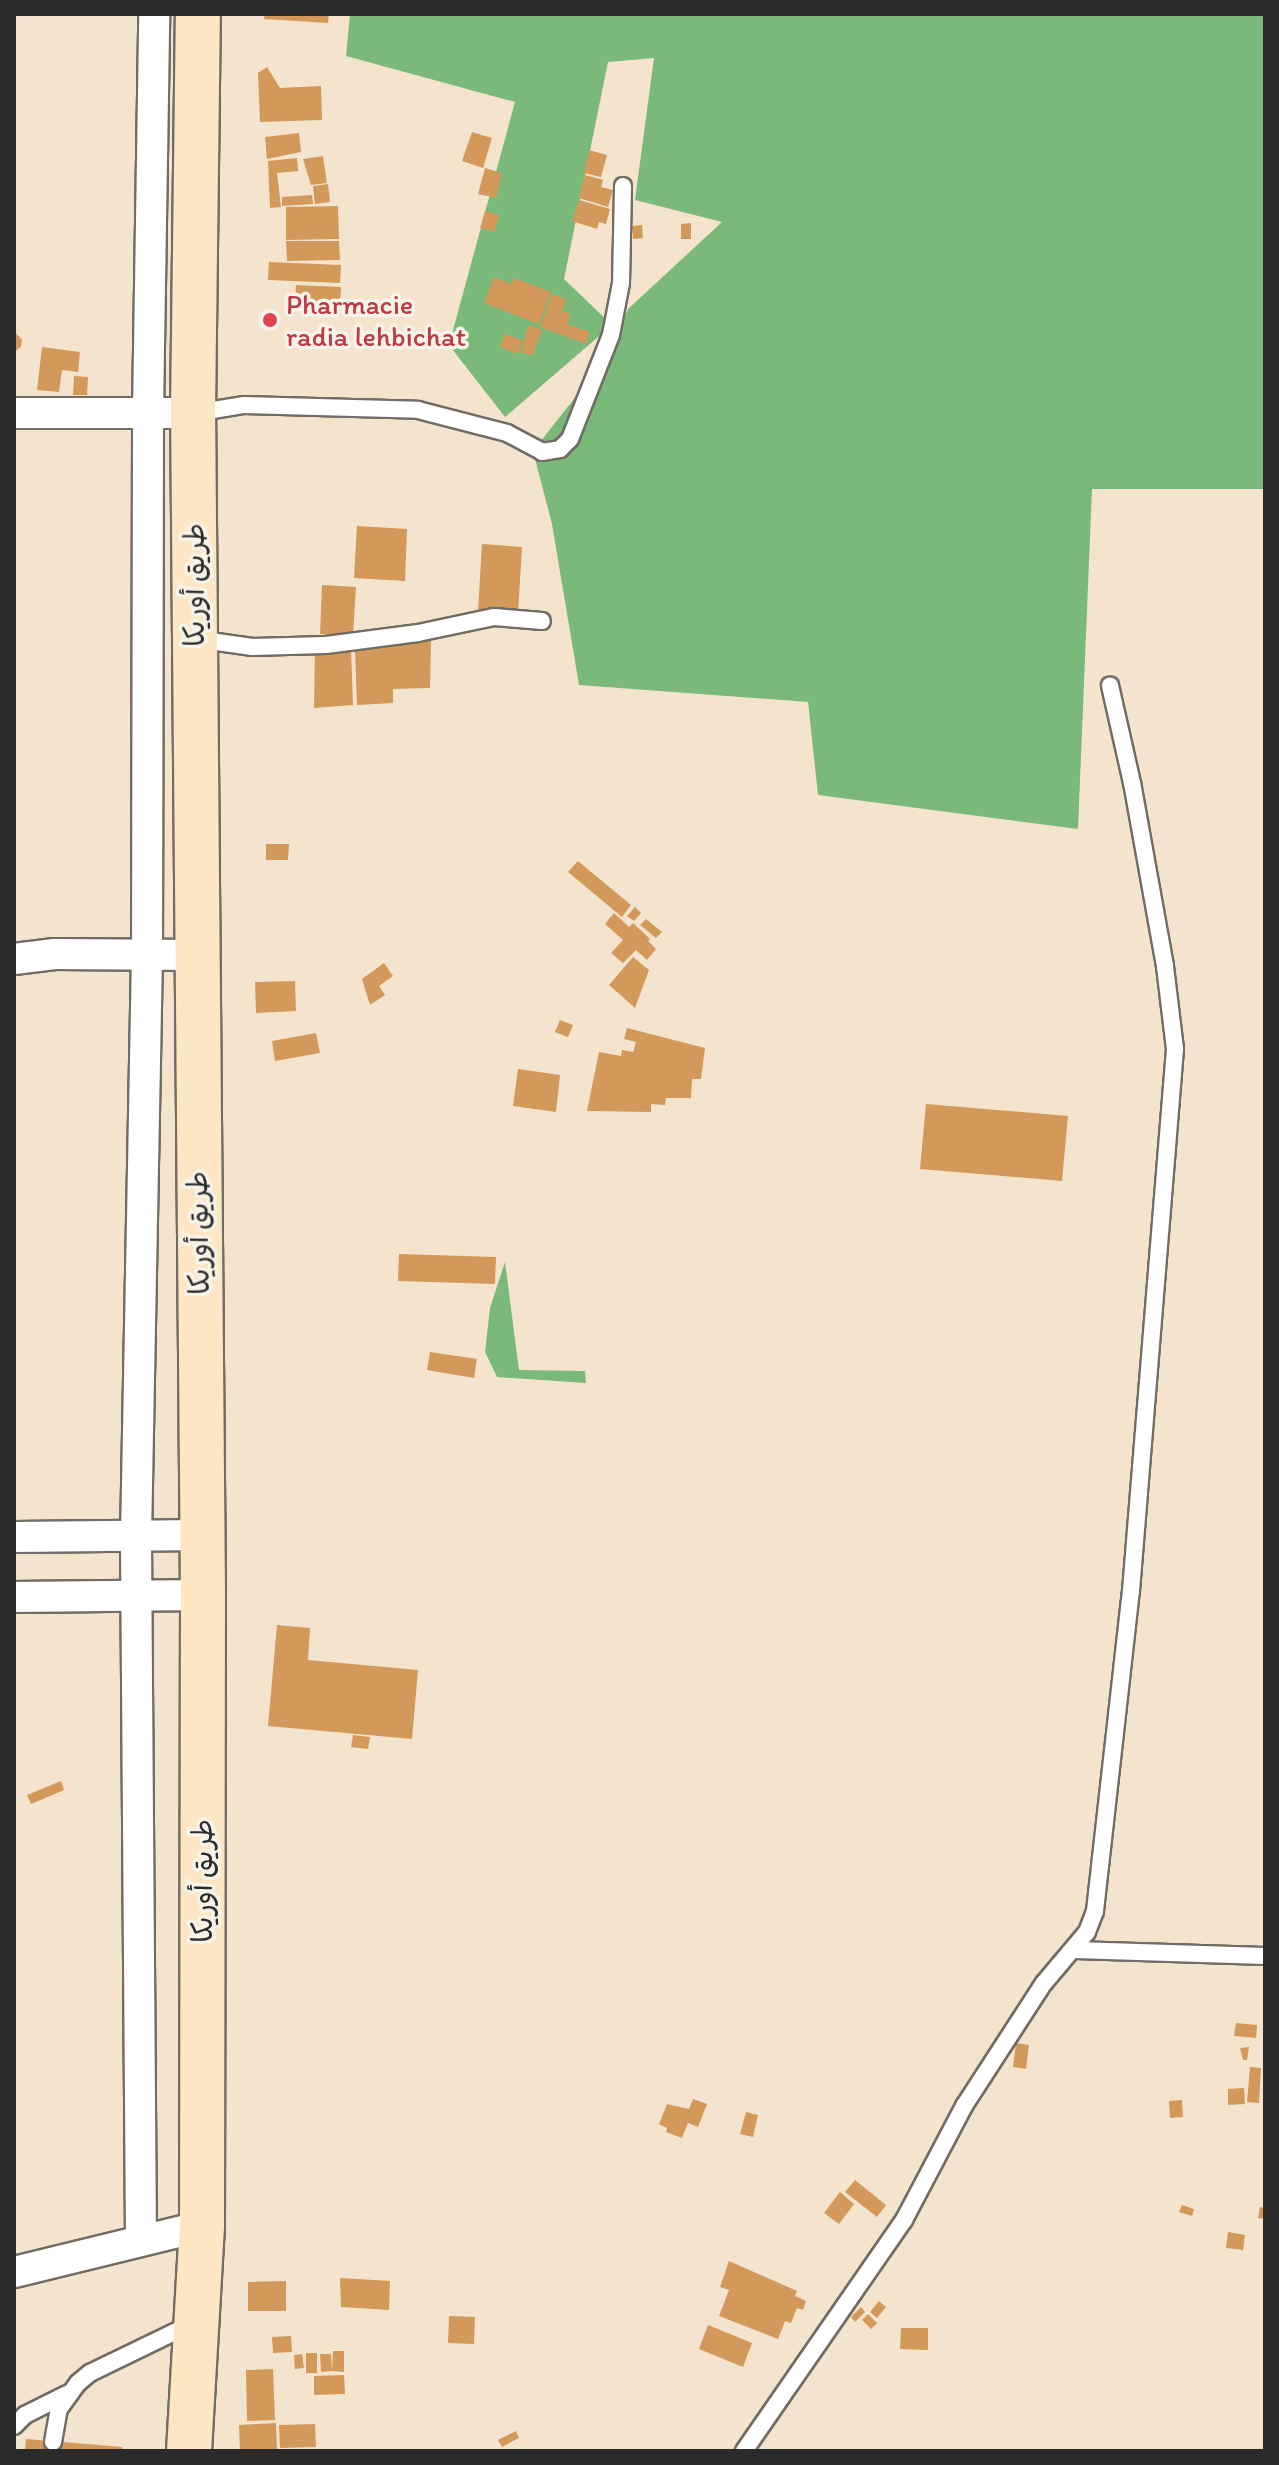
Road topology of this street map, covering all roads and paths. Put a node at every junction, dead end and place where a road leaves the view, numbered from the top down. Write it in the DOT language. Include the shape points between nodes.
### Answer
graph roads {
  1 [pos="154,14"];
  2 [pos="198,14"];
  3 [pos="623,186"];
  4 [pos="14,413"];
  5 [pos="148,413"];
  6 [pos="193,413"];
  7 [pos="542,621"];
  8 [pos="194,639"];
  9 [pos="1110,685"];
  10 [pos="147,953"];
  11 [pos="195,955"];
  12 [pos="14,959"];
  13 [pos="202,1535"];
  14 [pos="14,1537"];
  15 [pos="136,1538"];
  16 [pos="203,1595"];
  17 [pos="14,1597"];
  18 [pos="137,1597"];
  19 [pos="1075,1950"];
  20 [pos="1265,1956"];
  21 [pos="202,2226"];
  22 [pos="141,2240"];
  23 [pos="14,2272"];
  24 [pos="196,2321"];
  25 [pos="67,2394"];
  26 [pos="14,2426"];
  27 [pos="53,2442"];
  28 [pos="189,2451"];
  29 [pos="744,2451"];
  1 -- 5 [label="street"];
  2 -- 6 [label="street, طريق أوريكا"];
  3 -- 6 [label="lane" via="621,283 611,335 570,439 560,449 542,452 507,433 418,410 244,405"];
  4 -- 5 [label="street"];
  5 -- 6 [label="street"];
  5 -- 10 [label="street"];
  6 -- 8 [label="street, طريق أوريكا"];
  7 -- 8 [label="lane" via="494,617 326,645 252,647"];
  8 -- 11 [label="street, طريق أوريكا"];
  9 -- 19 [label="lane" via="1165,966 1175,1049 1131,1591 1101,1880 1092,1922"];
  10 -- 11 [label="street"];
  10 -- 12 [label="street"];
  10 -- 15 [label="street"];
  11 -- 13 [label="street, طريق أوريكا"];
  13 -- 15 [label="street"];
  13 -- 16 [label="street, طريق أوريكا"];
  14 -- 15 [label="street"];
  15 -- 18 [label="street"];
  16 -- 18 [label="street"];
  16 -- 21 [label="street, طريق أوريكا"];
  17 -- 18 [label="street"];
  18 -- 22 [label="street"];
  19 -- 20 [label="lane"];
  19 -- 29 [label="lane" via="1044,1983 964,2106 904,2220"];
  21 -- 22 [label="street"];
  21 -- 24 [label="street, طريق أوريكا"];
  22 -- 23 [label="street"];
  24 -- 25 [label="lane" via="90,2373"];
  24 -- 28 [label="street, طريق أوريكا"];
  25 -- 26 [label="lane"];
  25 -- 27 [label="lane"];
}
